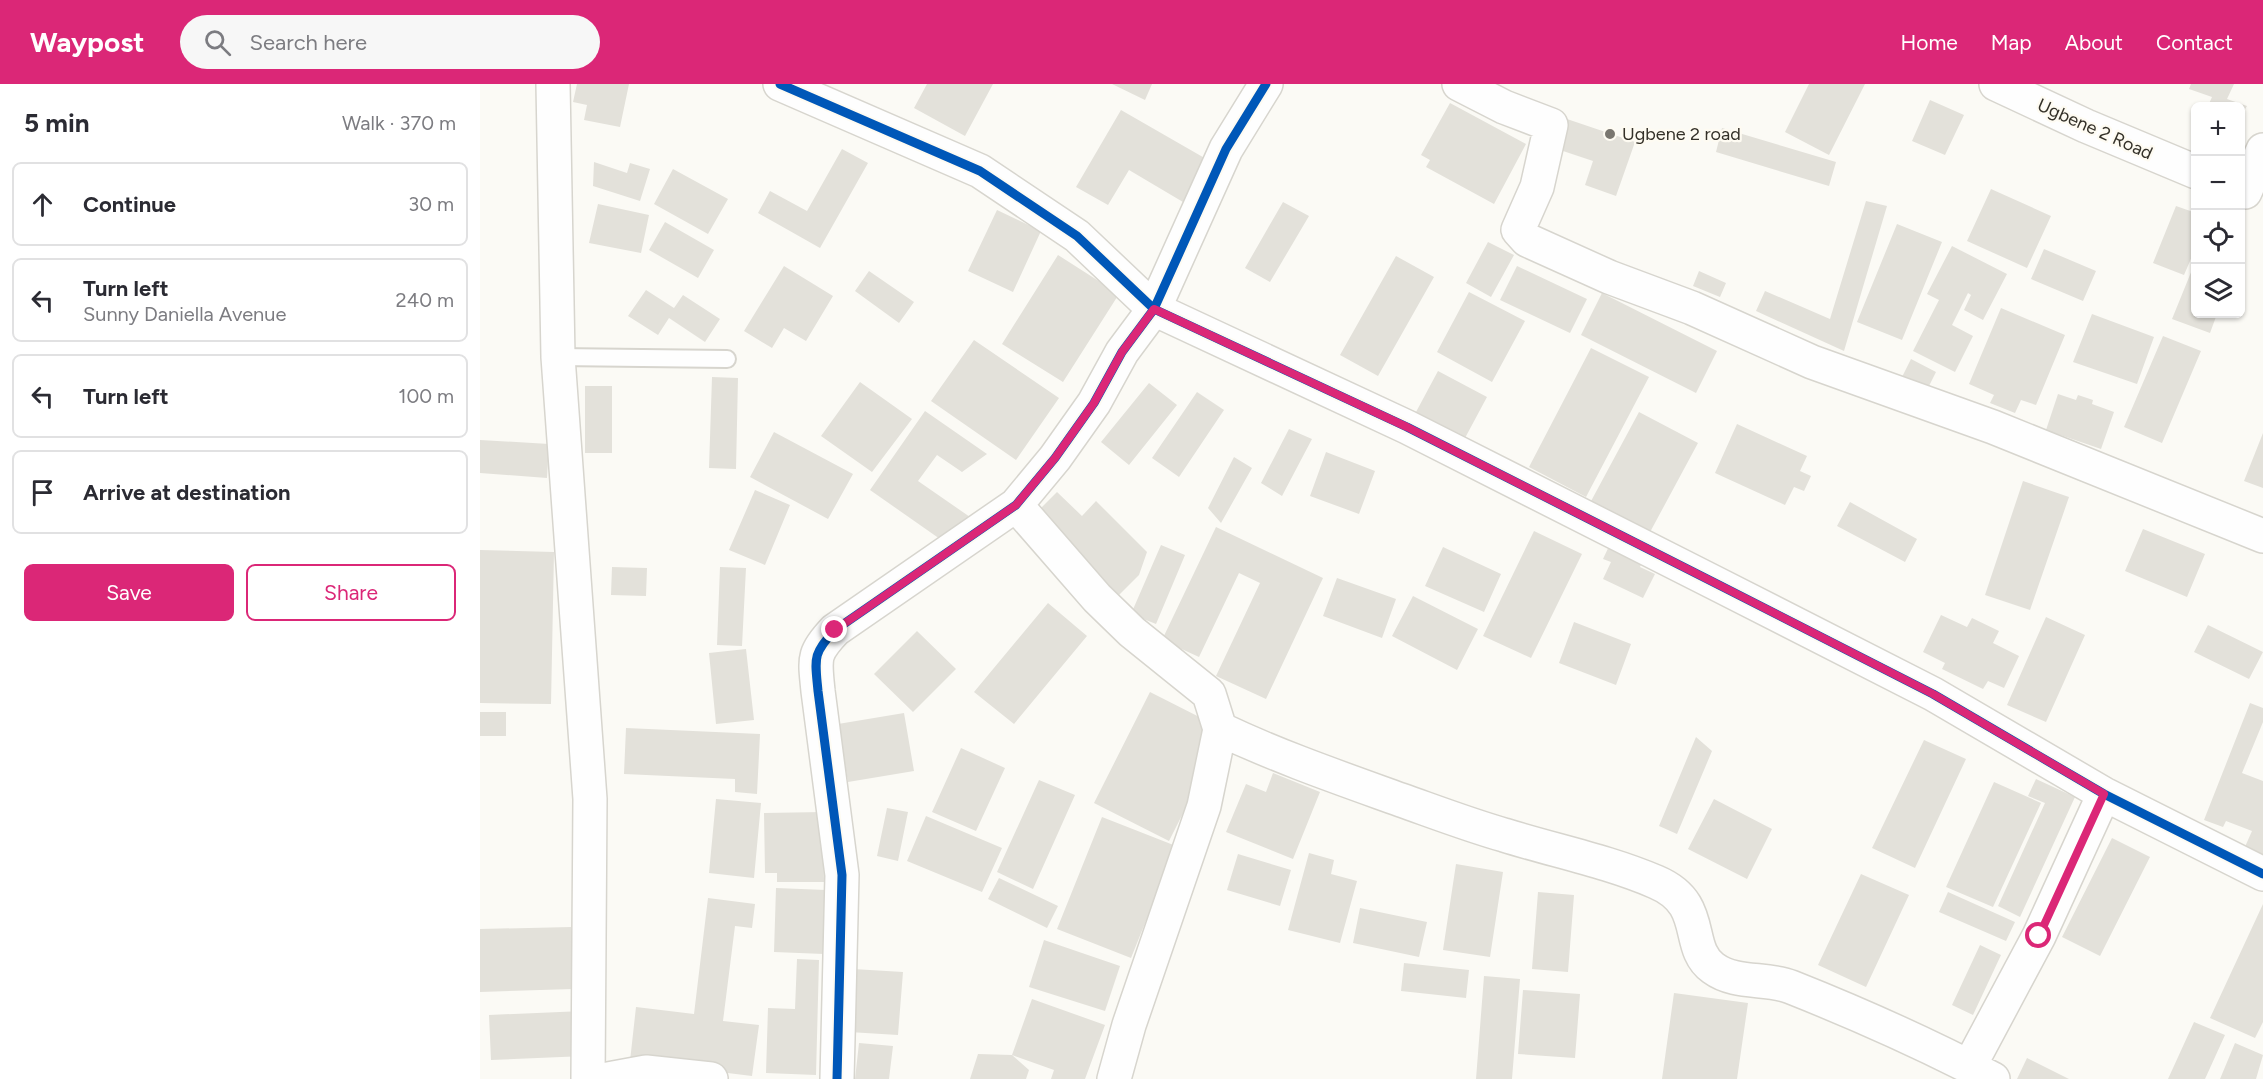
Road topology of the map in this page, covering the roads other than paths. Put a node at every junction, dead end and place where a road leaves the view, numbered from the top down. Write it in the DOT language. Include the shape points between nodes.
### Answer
graph roads {
  1 [pos="553,84"];
  2 [pos="780,84"];
  3 [pos="1266,84"];
  4 [pos="1459,84"];
  5 [pos="1996,84"];
  6 [pos="2263,150"];
  7 [pos="2191,170"];
  8 [pos="2250,194"];
  9 [pos="1154,309"];
  10 [pos="558,357"];
  11 [pos="727,359"];
  12 [pos="1016,505"];
  13 [pos="2263,536"];
  14 [pos="1220,729"];
  15 [pos="2104,794"];
  16 [pos="2263,874"];
  17 [pos="1981,1073"];
  18 [pos="588,1079"];
  19 [pos="608,1079"];
  20 [pos="711,1079"];
  21 [pos="837,1079"];
  22 [pos="1114,1079"];
  1 -- 10 [label="street"];
  2 -- 9 [label="street" via="980,171 1077,236"];
  3 -- 9 [label="street" via="1226,148"];
  4 -- 13 [label="street" via="1551,125 1537,187 1518,230 1527,240 1812,362 1993,427"];
  5 -- 7 [label="street, Ugbene 2 Road"];
  6 -- 8 [label="street"];
  9 -- 12 [label="street" via="1122,352 1081,421"];
  9 -- 15 [label="street" via="1407,427 1732,591 1933,694"];
  10 -- 11 [label="lane"];
  10 -- 18 [label="street" via="590,799"];
  12 -- 14 [label="street" via="1111,612 1209,693"];
  12 -- 21 [label="street" via="835,630 819,647 818,691 842,875"];
  14 -- 17 [label="street" via="1275,755 1388,795 1503,835 1623,868 1659,883 1678,894 1688,908 1701,955 1713,968 1736,979 1788,986"];
  14 -- 22 [label="street" via="1204,806"];
  15 -- 16 [label="street"];
  15 -- 17 [label="street"];
  19 -- 20 [label="street" via="646,1072"];
}
